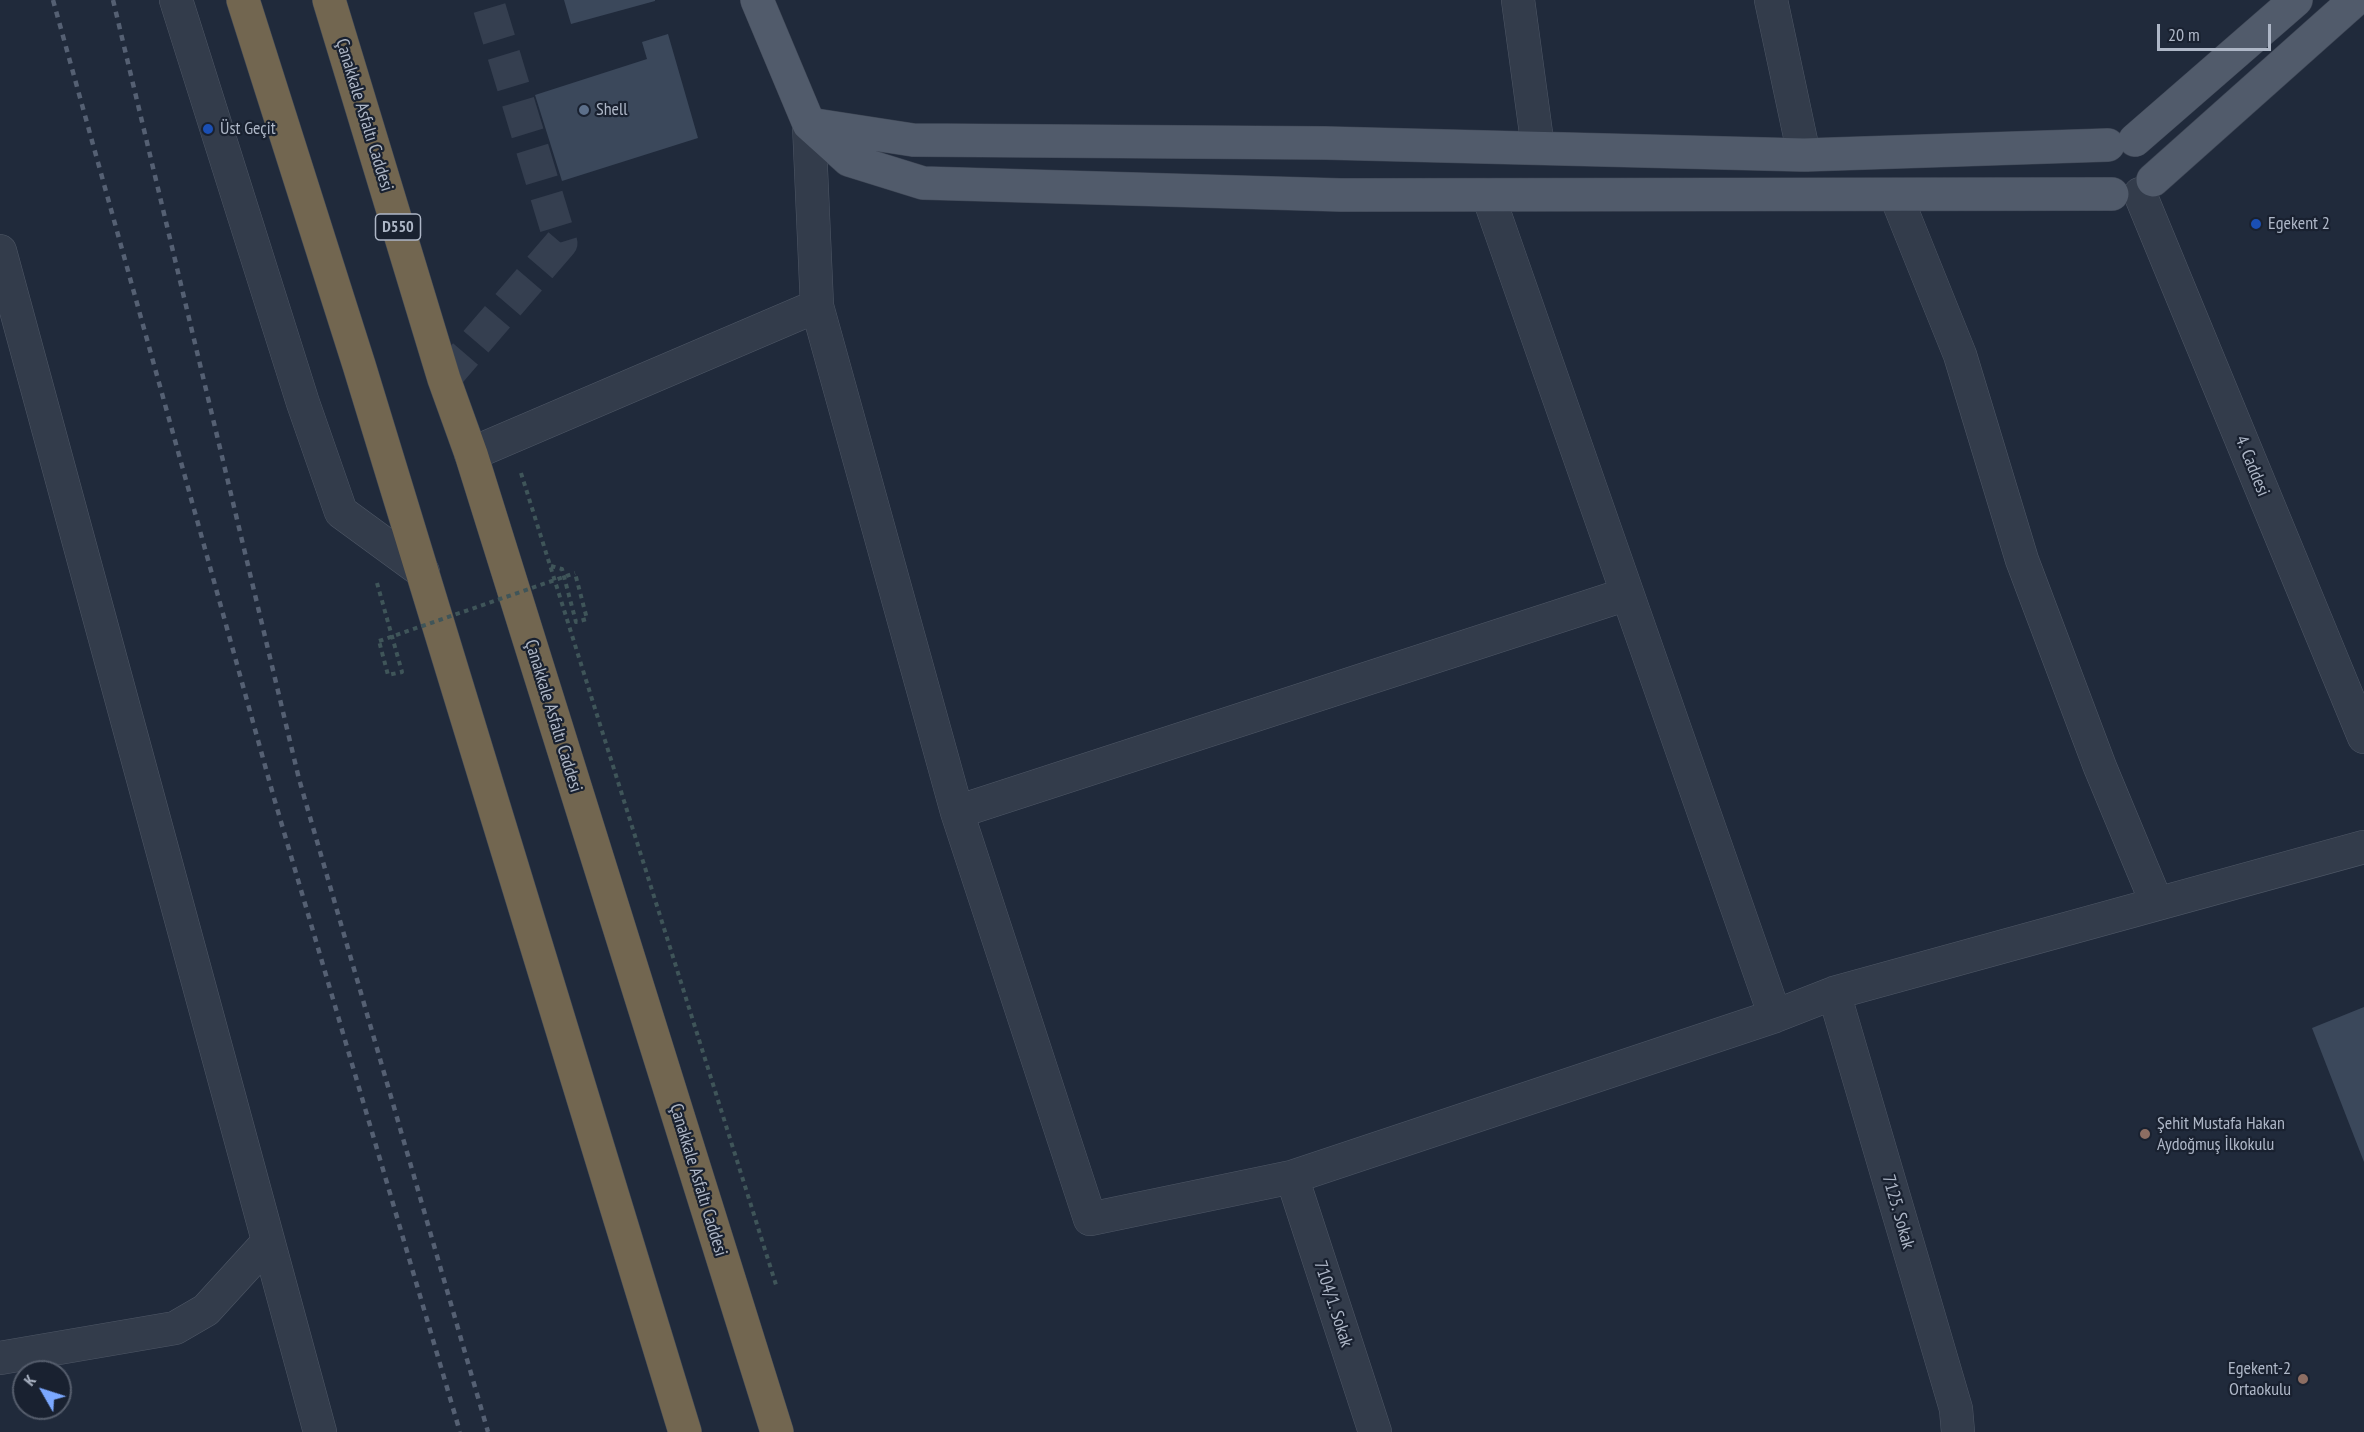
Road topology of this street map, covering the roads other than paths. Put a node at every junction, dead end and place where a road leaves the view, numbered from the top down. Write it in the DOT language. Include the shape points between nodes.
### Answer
graph roads {
  1 [pos="176,0"];
  2 [pos="243,0"];
  3 [pos="329,0"];
  4 [pos="757,0"];
  5 [pos="1518,0"];
  6 [pos="1771,0"];
  7 [pos="2296,0"];
  8 [pos="2355,0"];
  9 [pos="809,124"];
  10 [pos="2122,143"];
  11 [pos="1538,147"];
  12 [pos="1804,155"];
  13 [pos="2135,189"];
  14 [pos="1488,195"];
  15 [pos="1896,196"];
  16 [pos="0,251"];
  17 [pos="817,306"];
  18 [pos="471,454"];
  19 [pos="423,572"];
  20 [pos="1627,594"];
  21 [pos="2364,737"];
  22 [pos="957,812"];
  23 [pos="2364,846"];
  24 [pos="2157,904"];
  25 [pos="1834,993"];
  26 [pos="1776,1016"];
  27 [pos="1292,1177"];
  28 [pos="268,1242"];
  29 [pos="0,1358"];
  30 [pos="320,1432"];
  31 [pos="685,1432"];
  32 [pos="777,1432"];
  33 [pos="1375,1432"];
  34 [pos="1958,1432"];
  1 -- 19 [label="street" via="341,512"];
  2 -- 19 [label="highway"];
  3 -- 18 [label="highway, Çanakkale Asfaltı Caddesi / D550" via="444,379"];
  4 -- 9 [label="main road"];
  5 -- 11 [label="street"];
  6 -- 12 [label="street"];
  7 -- 10 [label="main road"];
  8 -- 13 [label="main road"];
  9 -- 11 [label="main road" via="913,140"];
  9 -- 14 [label="main road" via="849,160 923,183 1341,195"];
  9 -- 17 [label="street"];
  10 -- 12 [label="main road"];
  10 -- 13 [label="main road" via="2144,145 2154,161 2155,171"];
  10 -- 13 [label="main road" via="2097,160 2099,180"];
  11 -- 12 [label="main road"];
  13 -- 15 [label="main road"];
  13 -- 21 [label="street, 4. Caddesi"];
  14 -- 15 [label="main road"];
  14 -- 20 [label="street"];
  15 -- 24 [label="street" via="1960,356 2022,560 2100,767"];
  16 -- 28 [label="street"];
  17 -- 18 [label="street"];
  17 -- 22 [label="street"];
  18 -- 32 [label="highway, Çanakkale Asfaltı Caddesi"];
  19 -- 31 [label="highway"];
  20 -- 22 [label="street"];
  20 -- 26 [label="street"];
  22 -- 27 [label="street" via="1090,1219"];
  23 -- 24 [label="street"];
  24 -- 25 [label="street"];
  25 -- 26 [label="street"];
  25 -- 34 [label="street, 7125. Sokak" via="1956,1409"];
  26 -- 27 [label="street"];
  27 -- 33 [label="street, 7104/1. Sokak"];
  28 -- 29 [label="street" via="206,1310 175,1328"];
  28 -- 30 [label="street"];
}
